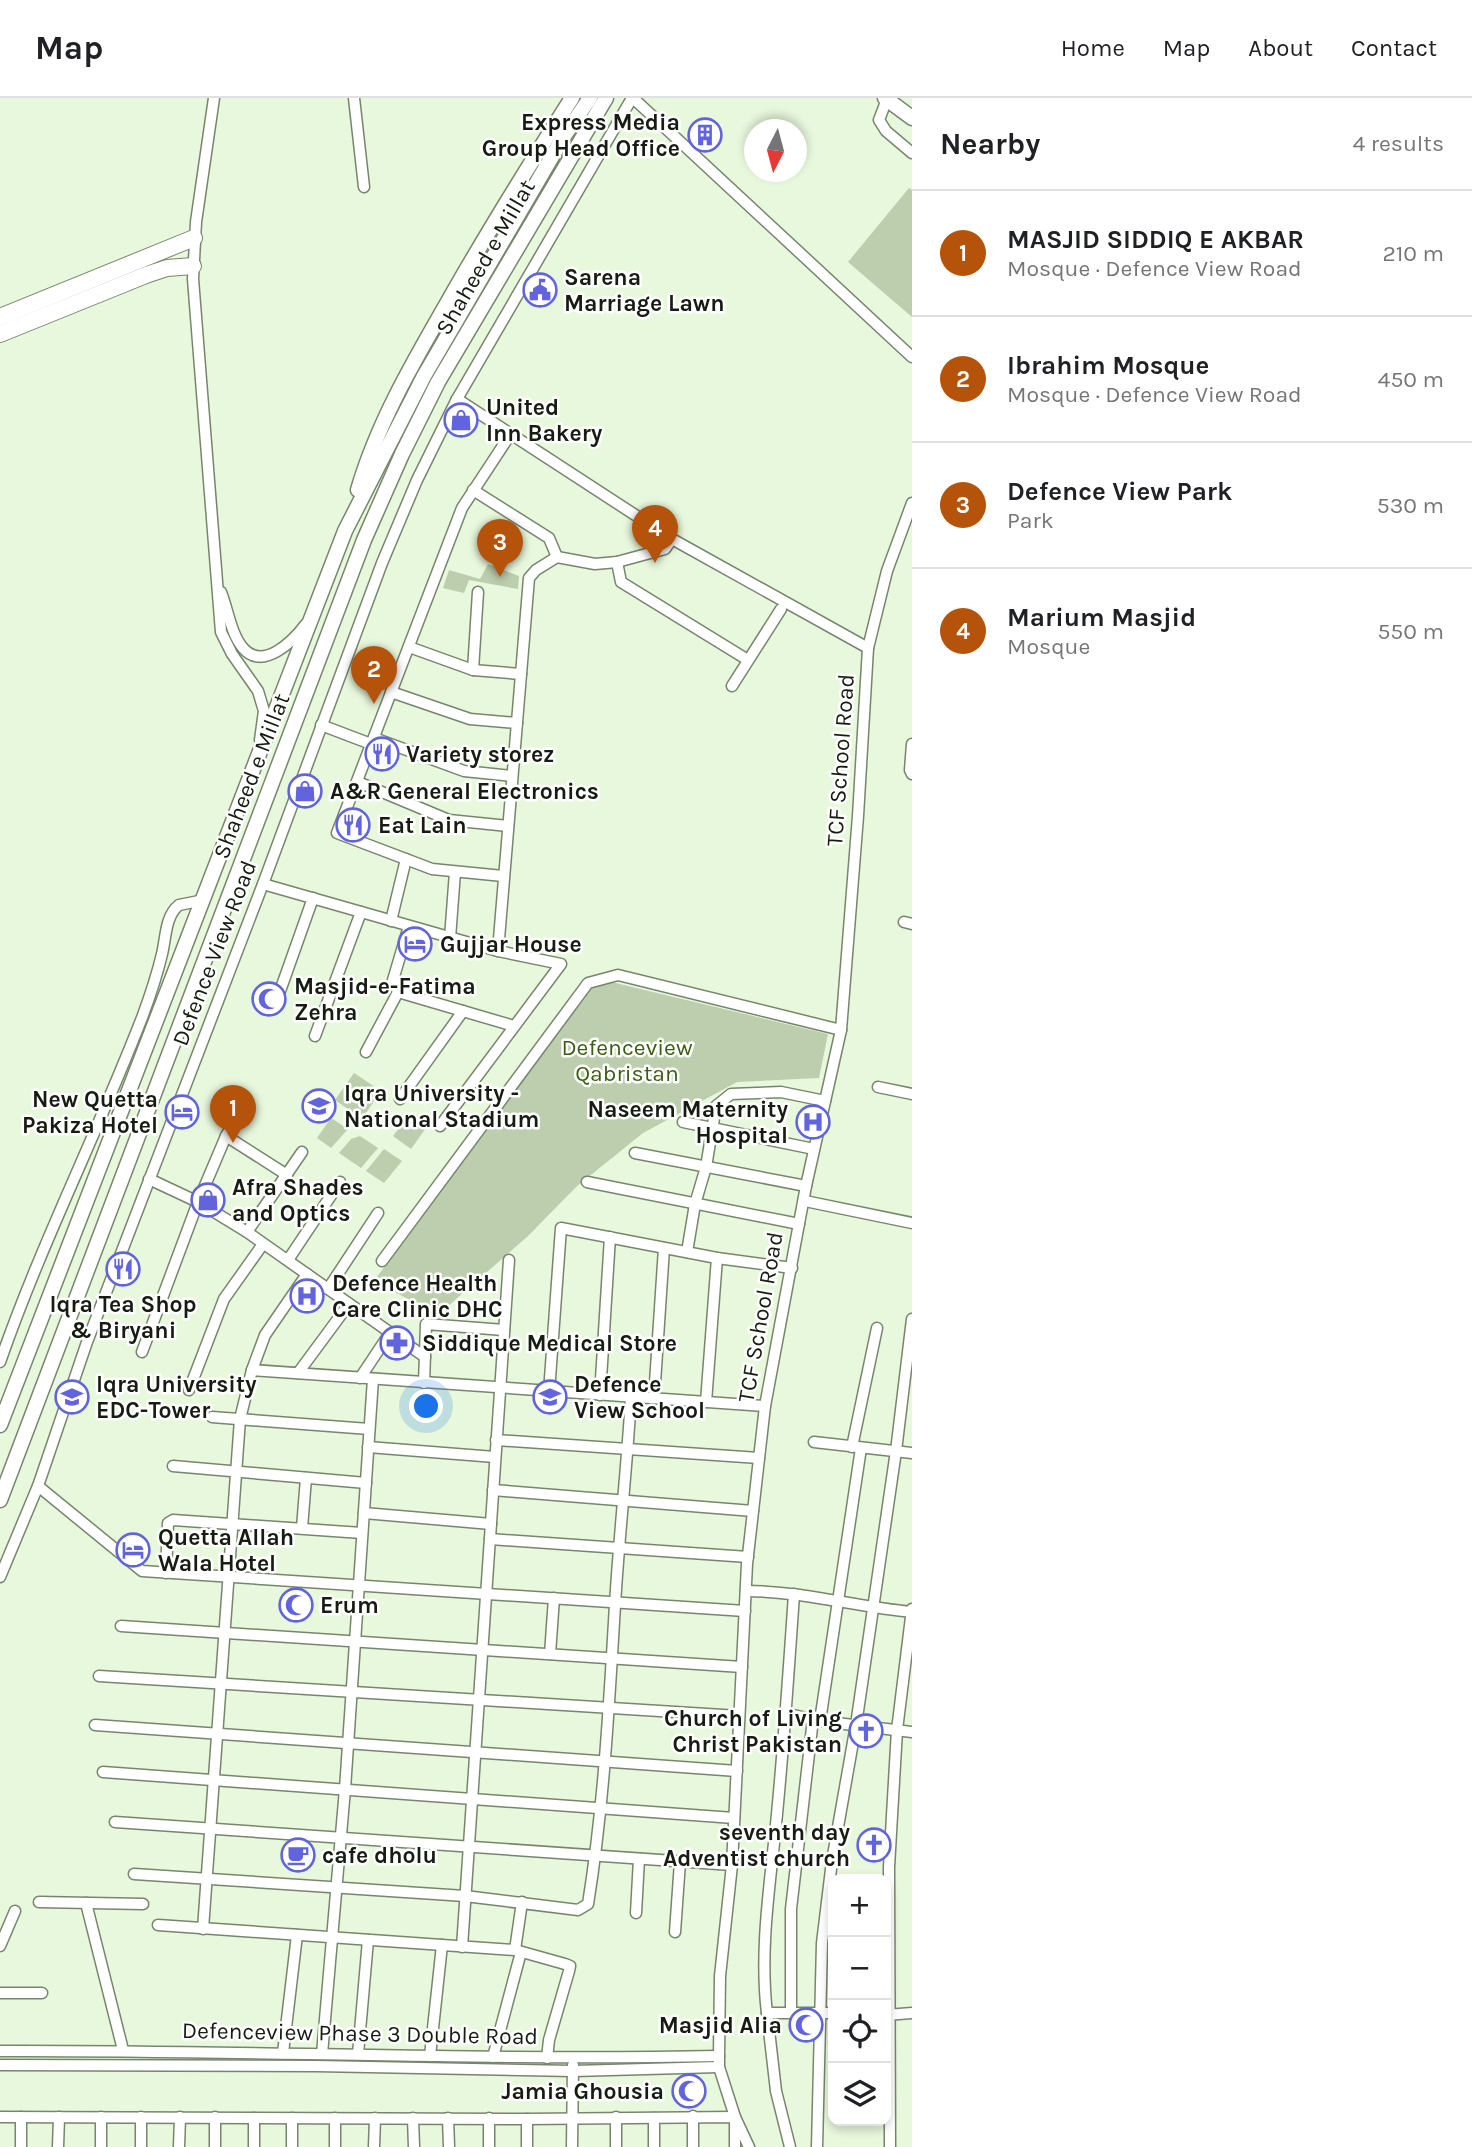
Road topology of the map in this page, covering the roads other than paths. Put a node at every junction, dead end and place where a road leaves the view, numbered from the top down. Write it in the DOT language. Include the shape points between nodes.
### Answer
graph roads {
  1 [pos="354,98"];
  2 [pos="572,98"];
  3 [pos="590,98"];
  4 [pos="606,98"];
  5 [pos="633,98"];
  6 [pos="886,99"];
  7 [pos="215,101"];
  8 [pos="912,118"];
  9 [pos="912,153"];
  10 [pos="364,187"];
  11 [pos="194,238"];
  12 [pos="193,266"];
  13 [pos="0,317"];
  14 [pos="0,334"];
  15 [pos="912,357"];
  16 [pos="457,399"];
  17 [pos="510,435"];
  18 [pos="473,490"];
  19 [pos="912,503"];
  20 [pos="345,531"];
  21 [pos="673,539"];
  22 [pos="557,557"];
  23 [pos="617,562"];
  24 [pos="218,583"];
  25 [pos="478,592"];
  26 [pos="781,609"];
  27 [pos="312,617"];
  28 [pos="409,647"];
  29 [pos="868,648"];
  30 [pos="743,657"];
  31 [pos="473,670"];
  32 [pos="521,674"];
  33 [pos="732,685"];
  34 [pos="391,692"];
  35 [pos="517,723"];
  36 [pos="321,725"];
  37 [pos="372,741"];
  38 [pos="912,744"];
  39 [pos="258,760"];
  40 [pos="912,774"];
  41 [pos="512,776"];
  42 [pos="358,782"];
  43 [pos="508,826"];
  44 [pos="406,859"];
  45 [pos="455,872"];
  46 [pos="503,876"];
  47 [pos="263,884"];
  48 [pos="313,898"];
  49 [pos="204,900"];
  50 [pos="361,912"];
  51 [pos="391,921"];
  52 [pos="409,926"];
  53 [pos="450,938"];
  54 [pos="498,951"];
  55 [pos="398,992"];
  56 [pos="274,1008"];
  57 [pos="463,1011"];
  58 [pos="514,1026"];
  59 [pos="841,1030"];
  60 [pos="315,1036"];
  61 [pos="366,1052"];
  62 [pos="878,1087"];
  63 [pos="912,1094"];
  64 [pos="400,1099"];
  65 [pos="825,1101"];
  66 [pos="239,1114"];
  67 [pos="683,1122"];
  68 [pos="440,1126"];
  69 [pos="713,1127"];
  70 [pos="226,1136"];
  71 [pos="814,1149"];
  72 [pos="302,1152"];
  73 [pos="635,1153"];
  74 [pos="706,1167"];
  75 [pos="287,1175"];
  76 [pos="149,1179"];
  77 [pos="340,1182"];
  78 [pos="587,1182"];
  79 [pos="806,1186"];
  80 [pos="198,1202"];
  81 [pos="808,1202"];
  82 [pos="695,1205"];
  83 [pos="378,1213"];
  84 [pos="912,1223"];
  85 [pos="799,1224"];
  86 [pos="247,1232"];
  87 [pos="610,1237"];
  88 [pos="264,1244"];
  89 [pos="664,1248"];
  90 [pos="687,1252"];
  91 [pos="717,1258"];
  92 [pos="288,1260"];
  93 [pos="509,1260"];
  94 [pos="382,1261"];
  95 [pos="792,1268"];
  96 [pos="307,1273"];
  97 [pos="328,1289"];
  98 [pos="349,1304"];
  99 [pos="912,1319"];
  100 [pos="877,1328"];
  101 [pos="504,1330"];
  102 [pos="390,1333"];
  103 [pos="142,1352"];
  104 [pos="425,1356"];
  105 [pos="0,1362"];
  106 [pos="252,1370"];
  107 [pos="298,1373"];
  108 [pos="360,1378"];
  109 [pos="373,1379"];
  110 [pos="424,1384"];
  111 [pos="500,1388"];
  112 [pos="189,1390"];
  113 [pos="550,1392"];
  114 [pos="600,1395"];
  115 [pos="631,1397"];
  116 [pos="654,1398"];
  117 [pos="706,1402"];
  118 [pos="765,1406"];
  119 [pos="212,1417"];
  120 [pos="240,1419"];
  121 [pos="0,1425"];
  122 [pos="369,1429"];
  123 [pos="496,1440"];
  124 [pos="814,1442"];
  125 [pos="368,1447"];
  126 [pos="857,1447"];
  127 [pos="628,1449"];
  128 [pos="896,1451"];
  129 [pos="912,1453"];
  130 [pos="495,1457"];
  131 [pos="759,1458"];
  132 [pos="173,1466"];
  133 [pos="237,1472"];
  134 [pos="306,1478"];
  135 [pos="366,1482"];
  136 [pos="38,1486"];
  137 [pos="493,1490"];
  138 [pos="624,1499"];
  139 [pos="0,1500"];
  140 [pos="753,1511"];
  141 [pos="363,1513"];
  142 [pos="234,1523"];
  143 [pos="491,1524"];
  144 [pos="302,1528"];
  145 [pos="362,1533"];
  146 [pos="490,1539"];
  147 [pos="620,1548"];
  148 [pos="748,1557"];
  149 [pos="166,1573"];
  150 [pos="0,1577"];
  151 [pos="230,1577"];
  152 [pos="359,1586"];
  153 [pos="746,1591"];
  154 [pos="486,1594"];
  155 [pos="794,1594"];
  156 [pos="554,1598"];
  157 [pos="838,1601"];
  158 [pos="615,1602"];
  159 [pos="872,1609"];
  160 [pos="745,1611"];
  161 [pos="912,1611"];
  162 [pos="121,1626"];
  163 [pos="225,1633"];
  164 [pos="355,1641"];
  165 [pos="482,1650"];
  166 [pos="550,1654"];
  167 [pos="612,1658"];
  168 [pos="742,1667"];
  169 [pos="99,1676"];
  170 [pos="220,1683"];
  171 [pos="352,1692"];
  172 [pos="479,1699"];
  173 [pos="610,1707"];
  174 [pos="793,1715"];
  175 [pos="739,1716"];
  176 [pos="817,1720"];
  177 [pos="95,1725"];
  178 [pos="856,1725"];
  179 [pos="897,1730"];
  180 [pos="912,1732"];
  181 [pos="216,1733"];
  182 [pos="348,1742"];
  183 [pos="475,1752"];
  184 [pos="604,1761"];
  185 [pos="737,1770"];
  186 [pos="103,1772"];
  187 [pos="213,1780"];
  188 [pos="345,1789"];
  189 [pos="472,1798"];
  190 [pos="599,1807"];
  191 [pos="734,1818"];
  192 [pos="115,1822"];
  193 [pos="210,1829"];
  194 [pos="341,1839"];
  195 [pos="469,1847"];
  196 [pos="596,1856"];
  197 [pos="639,1859"];
  198 [pos="680,1862"];
  199 [pos="732,1865"];
  200 [pos="134,1874"];
  201 [pos="206,1879"];
  202 [pos="337,1888"];
  203 [pos="465,1895"];
  204 [pos="39,1902"];
  205 [pos="522,1902"];
  206 [pos="86,1903"];
  207 [pos="143,1904"];
  208 [pos="15,1911"];
  209 [pos="636,1913"];
  210 [pos="158,1925"];
  211 [pos="203,1928"];
  212 [pos="675,1932"];
  213 [pos="296,1936"];
  214 [pos="333,1938"];
  215 [pos="368,1940"];
  216 [pos="442,1945"];
  217 [pos="0,1946"];
  218 [pos="462,1947"];
  219 [pos="518,1951"];
  220 [pos="0,1993"];
  221 [pos="42,1993"];
  222 [pos="888,2000"];
  223 [pos="767,2013"];
  224 [pos="791,2013"];
  225 [pos="821,2013"];
  226 [pos="912,2013"];
  227 [pos="828,2014"];
  228 [pos="891,2015"];
  229 [pos="123,2050"];
  230 [pos="0,2051"];
  231 [pos="267,2053"];
  232 [pos="283,2053"];
  233 [pos="323,2053"];
  234 [pos="358,2054"];
  235 [pos="430,2056"];
  236 [pos="488,2057"];
  237 [pos="547,2058"];
  238 [pos="573,2059"];
  239 [pos="719,2062"];
  240 [pos="889,2063"];
  241 [pos="0,2065"];
  242 [pos="265,2066"];
  243 [pos="481,2070"];
  244 [pos="573,2071"];
  245 [pos="693,2116"];
  246 [pos="0,2117"];
  247 [pos="21,2117"];
  248 [pos="59,2117"];
  249 [pos="101,2117"];
  250 [pos="141,2117"];
  251 [pos="180,2117"];
  252 [pos="215,2117"];
  253 [pos="735,2117"];
  254 [pos="254,2118"];
  255 [pos="292,2118"];
  256 [pos="335,2118"];
  257 [pos="375,2118"];
  258 [pos="413,2118"];
  259 [pos="448,2118"];
  260 [pos="617,2118"];
  261 [pos="654,2118"];
  262 [pos="489,2119"];
  263 [pos="527,2119"];
  264 [pos="573,2119"];
  265 [pos="21,2147"];
  266 [pos="58,2147"];
  267 [pos="101,2147"];
  268 [pos="141,2147"];
  269 [pos="179,2147"];
  270 [pos="215,2147"];
  271 [pos="254,2147"];
  272 [pos="292,2147"];
  273 [pos="335,2147"];
  274 [pos="374,2147"];
  275 [pos="414,2147"];
  276 [pos="449,2147"];
  277 [pos="489,2147"];
  278 [pos="527,2147"];
  279 [pos="572,2147"];
  280 [pos="616,2147"];
  281 [pos="654,2147"];
  282 [pos="693,2147"];
  283 [pos="735,2147"];
  284 [pos="749,2147"];
  285 [pos="790,2147"];
  286 [pos="817,2147"];
  287 [pos="890,2147"];
  1 -- 10 [label="street"];
  2 -- 20 [label="main road" via="411,366 368,455"];
  3 -- 20 [label="main road, Shaheed e Millat" via="417,388"];
  4 -- 139 [label="main road, Shaheed e Millat" via="438,382 364,540"];
  5 -- 15 [label="street"];
  5 -- 16 [label="street, Defence View Road"];
  6 -- 8 [label="main road"];
  6 -- 9 [label="street" via="879,120"];
  7 -- 11 [label="street"];
  11 -- 12 [label="street"];
  11 -- 13 [label="highway"];
  12 -- 14 [label="highway" via="146,275"];
  12 -- 24 [label="street"];
  16 -- 17 [label="street"];
  16 -- 36 [label="street, Defence View Road" via="382,563"];
  17 -- 18 [label="street"];
  17 -- 21 [label="street"];
  18 -- 22 [label="street" via="549,538"];
  18 -- 28 [label="street"];
  19 -- 29 [label="street, TCF School Road" via="887,571"];
  20 -- 27 [label="main road, Shaheed e Millat"];
  21 -- 23 [label="street" via="665,549"];
  21 -- 29 [label="street"];
  22 -- 23 [label="street" via="595,564"];
  22 -- 32 [label="street" via="529,578"];
  23 -- 30 [label="street" via="621,582"];
  24 -- 27 [label="street" via="235,633 250,654 260,657 284,647"];
  24 -- 39 [label="street" via="221,632 258,691 264,711"];
  25 -- 31 [label="street"];
  26 -- 33 [label="street"];
  27 -- 39 [label="main road, Shaheed e Millat"];
  28 -- 31 [label="street"];
  28 -- 34 [label="street"];
  29 -- 59 [label="street, TCF School Road"];
  31 -- 32 [label="street"];
  32 -- 35 [label="street"];
  34 -- 35 [label="street" via="470,719"];
  34 -- 37 [label="street"];
  35 -- 41 [label="street"];
  36 -- 37 [label="street"];
  36 -- 47 [label="street, Defence View Road"];
  37 -- 41 [label="street" via="464,771"];
  37 -- 42 [label="street"];
  38 -- 40 [label="street"];
  39 -- 49 [label="main road, Shaheed e Millat"];
  41 -- 43 [label="street"];
  42 -- 43 [label="street" via="449,820"];
  42 -- 44 [label="street" via="337,834"];
  43 -- 46 [label="street"];
  44 -- 45 [label="street"];
  44 -- 51 [label="street"];
  45 -- 46 [label="street"];
  45 -- 53 [label="street"];
  46 -- 54 [label="street"];
  47 -- 48 [label="street"];
  47 -- 76 [label="street, Defence View Road"];
  48 -- 50 [label="street"];
  48 -- 56 [label="street"];
  49 -- 105 [label="street" via="179,905 170,917 147,1004 121,1073"];
  49 -- 121 [label="main road, Shaheed e Millat"];
  50 -- 51 [label="street"];
  50 -- 60 [label="street"];
  51 -- 52 [label="street"];
  52 -- 53 [label="street"];
  52 -- 55 [label="street" via="393,980"];
  53 -- 54 [label="street"];
  54 -- 58 [label="street" via="561,964"];
  55 -- 57 [label="street"];
  55 -- 61 [label="street"];
  57 -- 58 [label="street"];
  57 -- 64 [label="street"];
  58 -- 68 [label="street"];
  59 -- 65 [label="street, TCF School Road"];
  59 -- 94 [label="street" via="618,975 588,983"];
  62 -- 63 [label="street"];
  65 -- 69 [label="street" via="781,1092 731,1094 716,1107"];
  65 -- 71 [label="street, TCF School Road"];
  66 -- 70 [label="street"];
  67 -- 69 [label="street"];
  69 -- 71 [label="street"];
  69 -- 74 [label="street"];
  70 -- 75 [label="street"];
  70 -- 80 [label="street"];
  71 -- 79 [label="street, TCF School Road"];
  72 -- 75 [label="street"];
  73 -- 74 [label="street"];
  74 -- 79 [label="street"];
  74 -- 82 [label="street"];
  75 -- 86 [label="street"];
  76 -- 80 [label="street"];
  76 -- 136 [label="street, Defence View Road"];
  77 -- 92 [label="street"];
  78 -- 82 [label="street"];
  79 -- 81 [label="street, TCF School Road"];
  80 -- 86 [label="street"];
  80 -- 103 [label="street"];
  81 -- 84 [label="street"];
  81 -- 85 [label="street, TCF School Road"];
  82 -- 85 [label="street"];
  82 -- 90 [label="street"];
  83 -- 97 [label="street"];
  85 -- 95 [label="street, TCF School Road"];
  86 -- 88 [label="street"];
  87 -- 89 [label="street"];
  87 -- 113 [label="street" via="561,1228"];
  87 -- 114 [label="street"];
  88 -- 92 [label="street"];
  88 -- 112 [label="street" via="224,1299"];
  89 -- 90 [label="street"];
  89 -- 116 [label="street"];
  90 -- 91 [label="street"];
  91 -- 95 [label="street"];
  91 -- 117 [label="street"];
  92 -- 96 [label="street"];
  93 -- 101 [label="street"];
  95 -- 118 [label="street, TCF School Road"];
  96 -- 97 [label="street"];
  96 -- 106 [label="street" via="265,1335"];
  97 -- 98 [label="street"];
  98 -- 102 [label="street"];
  98 -- 107 [label="street"];
  99 -- 128 [label="street"];
  100 -- 126 [label="street"];
  101 -- 104 [label="street" via="426,1324"];
  101 -- 111 [label="street"];
  102 -- 104 [label="street"];
  102 -- 108 [label="street"];
  104 -- 110 [label="street"];
  106 -- 107 [label="street"];
  106 -- 120 [label="street"];
  107 -- 108 [label="street"];
  108 -- 109 [label="street"];
  109 -- 110 [label="street"];
  109 -- 122 [label="street"];
  110 -- 111 [label="street"];
  111 -- 113 [label="street"];
  111 -- 123 [label="street"];
  113 -- 114 [label="street"];
  114 -- 115 [label="street"];
  115 -- 116 [label="street"];
  115 -- 127 [label="street"];
  116 -- 117 [label="street"];
  117 -- 118 [label="street"];
  118 -- 131 [label="street, TCF School Road"];
  119 -- 120 [label="street"];
  120 -- 122 [label="street"];
  120 -- 133 [label="street"];
  122 -- 125 [label="street"];
  123 -- 127 [label="street"];
  123 -- 130 [label="street"];
  124 -- 126 [label="street"];
  125 -- 130 [label="street"];
  125 -- 135 [label="street"];
  126 -- 128 [label="street"];
  126 -- 157 [label="street"];
  127 -- 131 [label="street"];
  127 -- 138 [label="street"];
  128 -- 129 [label="street"];
  128 -- 159 [label="street"];
  130 -- 137 [label="street"];
  131 -- 140 [label="street, TCF School Road"];
  132 -- 133 [label="street"];
  133 -- 134 [label="street"];
  133 -- 142 [label="street"];
  134 -- 135 [label="street"];
  134 -- 144 [label="street"];
  135 -- 141 [label="street"];
  136 -- 149 [label="street" via="142,1571"];
  136 -- 150 [label="street, Defence View Road"];
  137 -- 138 [label="street"];
  137 -- 143 [label="street"];
  138 -- 140 [label="street"];
  138 -- 147 [label="street"];
  140 -- 148 [label="street, TCF School Road"];
  141 -- 143 [label="street"];
  141 -- 145 [label="street"];
  142 -- 144 [label="street"];
  142 -- 149 [label="street" via="170,1521"];
  142 -- 151 [label="street"];
  143 -- 146 [label="street"];
  144 -- 145 [label="street"];
  145 -- 152 [label="street"];
  146 -- 147 [label="street"];
  146 -- 154 [label="street"];
  147 -- 148 [label="street"];
  147 -- 158 [label="street"];
  148 -- 153 [label="street, TCF School Road"];
  149 -- 151 [label="street"];
  151 -- 152 [label="street"];
  151 -- 163 [label="street"];
  152 -- 154 [label="street"];
  152 -- 164 [label="street"];
  153 -- 155 [label="street"];
  153 -- 160 [label="street, TCF School Road"];
  154 -- 156 [label="street"];
  154 -- 165 [label="street"];
  155 -- 157 [label="street"];
  155 -- 223 [label="street" via="764,1964"];
  156 -- 158 [label="street"];
  156 -- 166 [label="street"];
  157 -- 159 [label="street"];
  157 -- 176 [label="street"];
  158 -- 160 [label="street"];
  158 -- 167 [label="street"];
  159 -- 161 [label="street"];
  159 -- 178 [label="street"];
  160 -- 168 [label="street, TCF School Road"];
  161 -- 179 [label="street"];
  162 -- 163 [label="street"];
  163 -- 164 [label="street"];
  163 -- 170 [label="street"];
  164 -- 165 [label="street"];
  164 -- 171 [label="street"];
  165 -- 166 [label="street"];
  165 -- 172 [label="street"];
  166 -- 167 [label="street"];
  167 -- 168 [label="street"];
  167 -- 173 [label="street"];
  168 -- 175 [label="street, TCF School Road"];
  169 -- 170 [label="street"];
  170 -- 171 [label="street"];
  170 -- 181 [label="street"];
  171 -- 172 [label="street"];
  171 -- 182 [label="street"];
  172 -- 173 [label="street"];
  172 -- 183 [label="street"];
  173 -- 175 [label="street"];
  173 -- 184 [label="street"];
  174 -- 176 [label="street"];
  175 -- 185 [label="street, TCF School Road"];
  176 -- 178 [label="street"];
  176 -- 224 [label="street" via="791,1909"];
  177 -- 181 [label="street"];
  178 -- 179 [label="street"];
  178 -- 225 [label="street" via="822,1943"];
  179 -- 180 [label="street"];
  179 -- 222 [label="street"];
  181 -- 182 [label="street"];
  181 -- 187 [label="street"];
  182 -- 183 [label="street"];
  182 -- 188 [label="street"];
  183 -- 184 [label="street"];
  183 -- 189 [label="street"];
  184 -- 185 [label="street"];
  184 -- 190 [label="street"];
  185 -- 191 [label="street, TCF School Road"];
  186 -- 187 [label="street"];
  187 -- 188 [label="street"];
  187 -- 193 [label="street"];
  188 -- 189 [label="street"];
  188 -- 194 [label="street"];
  189 -- 190 [label="street"];
  189 -- 195 [label="street"];
  190 -- 191 [label="street"];
  190 -- 196 [label="street"];
  191 -- 199 [label="street, TCF School Road"];
  192 -- 193 [label="street"];
  193 -- 194 [label="street"];
  193 -- 201 [label="street"];
  194 -- 195 [label="street"];
  194 -- 202 [label="street"];
  195 -- 196 [label="street"];
  195 -- 203 [label="street"];
  196 -- 197 [label="street"];
  196 -- 205 [label="street" via="584,1908"];
  197 -- 198 [label="street"];
  197 -- 209 [label="street"];
  198 -- 199 [label="street"];
  198 -- 212 [label="street"];
  199 -- 239 [label="street, TCF School Road" via="720,1976"];
  200 -- 201 [label="street"];
  201 -- 202 [label="street"];
  201 -- 211 [label="street"];
  202 -- 203 [label="street"];
  202 -- 214 [label="street"];
  203 -- 205 [label="street"];
  203 -- 218 [label="street"];
  204 -- 206 [label="street"];
  205 -- 219 [label="street"];
  206 -- 207 [label="street"];
  206 -- 229 [label="street"];
  208 -- 217 [label="street"];
  210 -- 211 [label="street"];
  211 -- 213 [label="street"];
  213 -- 214 [label="street"];
  213 -- 232 [label="street"];
  214 -- 215 [label="street"];
  214 -- 233 [label="street"];
  215 -- 216 [label="street"];
  215 -- 234 [label="street"];
  216 -- 218 [label="street"];
  216 -- 235 [label="street"];
  218 -- 219 [label="street"];
  219 -- 236 [label="street"];
  219 -- 237 [label="street" via="570,1966"];
  220 -- 221 [label="street"];
  223 -- 224 [label="street"];
  223 -- 285 [label="street" via="775,2091"];
  224 -- 225 [label="street"];
  225 -- 227 [label="street"];
  225 -- 286 [label="street"];
  226 -- 228 [label="street"];
  229 -- 230 [label="street, Defenceview Phase 3 Double Road"];
  229 -- 231 [label="street, Defenceview Phase 3 Double Road"];
  231 -- 232 [label="street, Defenceview Phase 3 Double Road"];
  231 -- 242 [label="street"];
  232 -- 233 [label="street, Defenceview Phase 3 Double Road"];
  233 -- 234 [label="street, Defenceview Phase 3 Double Road"];
  234 -- 235 [label="street, Defenceview Phase 3 Double Road"];
  235 -- 236 [label="street, Defenceview Phase 3 Double Road"];
  236 -- 237 [label="street, Defenceview Phase 3 Double Road"];
  236 -- 243 [label="street"];
  237 -- 238 [label="street, Defenceview Phase 3 Double Road"];
  238 -- 239 [label="street, Defenceview Phase 3 Double Road"];
  238 -- 244 [label="street"];
  239 -- 244 [label="street"];
  239 -- 253 [label="street, TCF School Road"];
  240 -- 287 [label="street"];
  241 -- 242 [label="street"];
  242 -- 243 [label="street"];
  243 -- 244 [label="street"];
  244 -- 264 [label="street"];
  245 -- 253 [label="street"];
  245 -- 261 [label="street"];
  245 -- 282 [label="street"];
  246 -- 247 [label="street"];
  247 -- 248 [label="street"];
  247 -- 265 [label="street"];
  248 -- 249 [label="street"];
  248 -- 266 [label="street"];
  249 -- 250 [label="street"];
  249 -- 267 [label="street"];
  250 -- 251 [label="street"];
  250 -- 268 [label="street"];
  251 -- 252 [label="street"];
  251 -- 269 [label="street"];
  252 -- 254 [label="street"];
  252 -- 270 [label="street"];
  253 -- 283 [label="street, TCF School Road"];
  253 -- 284 [label="street"];
  254 -- 255 [label="street"];
  254 -- 271 [label="street"];
  255 -- 256 [label="street"];
  255 -- 272 [label="street"];
  256 -- 257 [label="street"];
  256 -- 273 [label="street"];
  257 -- 258 [label="street"];
  257 -- 274 [label="street"];
  258 -- 259 [label="street"];
  258 -- 275 [label="street"];
  259 -- 262 [label="street"];
  259 -- 276 [label="street"];
  260 -- 261 [label="street"];
  260 -- 264 [label="street"];
  260 -- 280 [label="street"];
  261 -- 281 [label="street"];
  262 -- 263 [label="street"];
  262 -- 277 [label="street"];
  263 -- 264 [label="street"];
  263 -- 278 [label="street"];
  264 -- 279 [label="street"];
}
